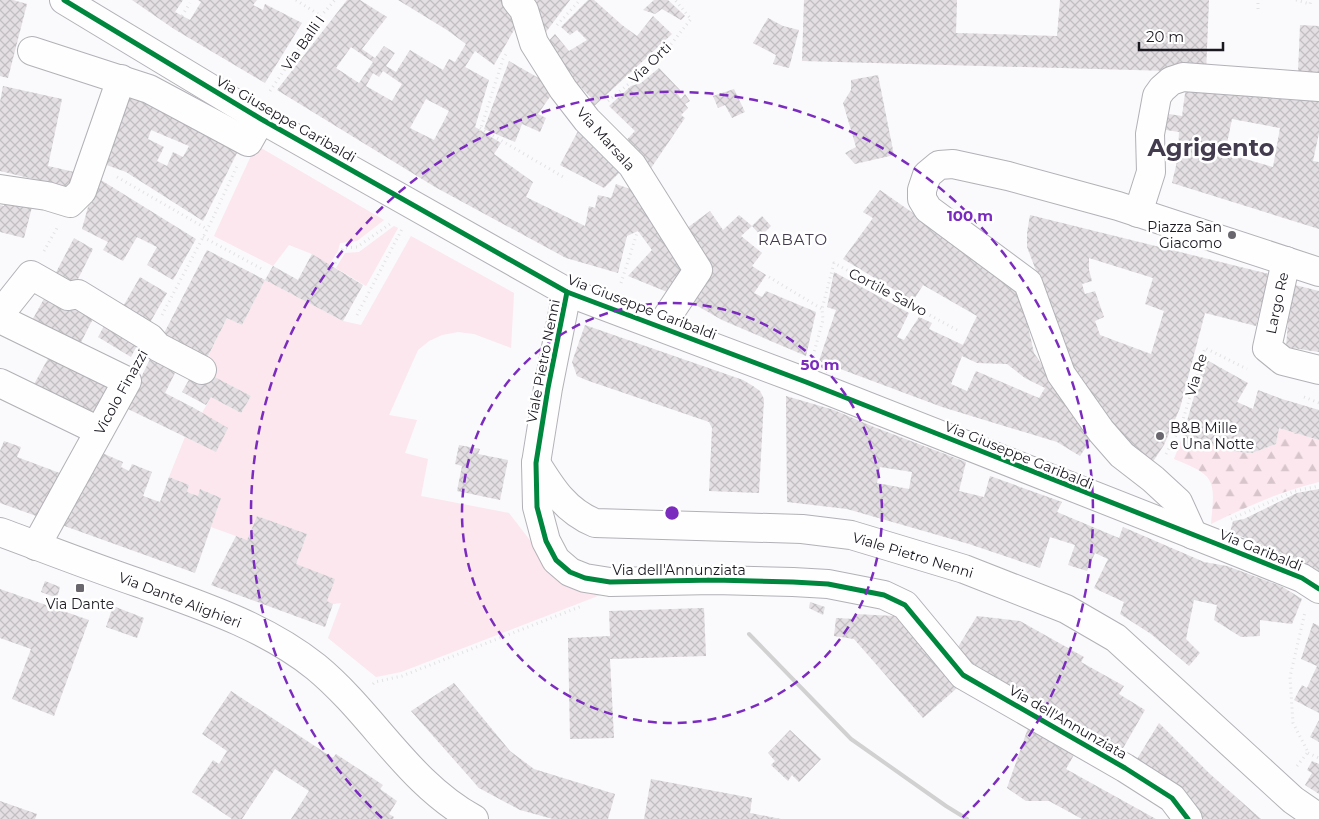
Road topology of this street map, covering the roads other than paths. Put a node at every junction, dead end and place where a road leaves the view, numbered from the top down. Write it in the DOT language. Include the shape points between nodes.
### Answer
graph roads {
  1 [pos="64,0"];
  2 [pos="516,0"];
  3 [pos="32,51"];
  4 [pos="121,79"];
  5 [pos="1319,87"];
  6 [pos="255,131"];
  7 [pos="0,189"];
  8 [pos="1138,213"];
  9 [pos="1286,261"];
  10 [pos="1319,272"];
  11 [pos="567,292"];
  12 [pos="0,314"];
  13 [pos="0,318"];
  14 [pos="660,326"];
  15 [pos="202,370"];
  16 [pos="1319,370"];
  17 [pos="0,383"];
  18 [pos="99,431"];
  19 [pos="536,464"];
  20 [pos="0,532"];
  21 [pos="1205,540"];
  22 [pos="36,546"];
  23 [pos="1312,600"];
  24 [pos="1319,818"];
  25 [pos="474,819"];
  26 [pos="1188,819"];
  1 -- 6 [label="street, Via Giuseppe Garibaldi"];
  2 -- 14 [label="street, Via Marsala" via="524,10 534,43 563,89 587,120 632,165 698,270"];
  3 -- 4 [label="street, Via Giuseppe Garibaldi"];
  4 -- 6 [label="street, Via Giuseppe Garibaldi"];
  4 -- 7 [label="street" via="82,191 70,203"];
  5 -- 8 [label="street" via="1183,77 1171,81 1157,96 1150,134 1151,172"];
  6 -- 11 [label="street, Via Giuseppe Garibaldi" via="408,203"];
  8 -- 9 [label="street"];
  8 -- 21 [label="street" via="953,164 932,169 923,183 922,198 928,210 1028,283 1061,374 1100,431 1122,456 1178,502"];
  9 -- 10 [label="street"];
  9 -- 16 [label="street, Largo Re" via="1267,348 1283,361"];
  11 -- 14 [label="street, Via Giuseppe Garibaldi"];
  11 -- 19 [label="street, Viale Pietro Nenni"];
  12 -- 15 [label="street" via="31,275 68,296 78,294 150,338 158,348"];
  13 -- 18 [label="street, Vicolo Finazzi" via="126,381"];
  14 -- 21 [label="street, Via Giuseppe Garibaldi"];
  17 -- 18 [label="street"];
  18 -- 22 [label="street, Vicolo Finazzi"];
  19 -- 24 [label="street, Viale Pietro Nenni" via="554,493 581,517 595,523 802,529 851,535 964,569 1066,609 1116,638 1293,800"];
  19 -- 26 [label="street, Via dell'Annunziata" via="537,507 546,541 556,560 570,572 610,582 793,582 828,584 884,595 904,605 963,674 1172,798"];
  20 -- 22 [label="street, Via Dante Alighieri"];
  21 -- 23 [label="street, Via Garibaldi" via="1302,578"];
  22 -- 25 [label="street, Via Dante Alighieri" via="214,611 273,638 316,667 354,703 421,779"];
}
